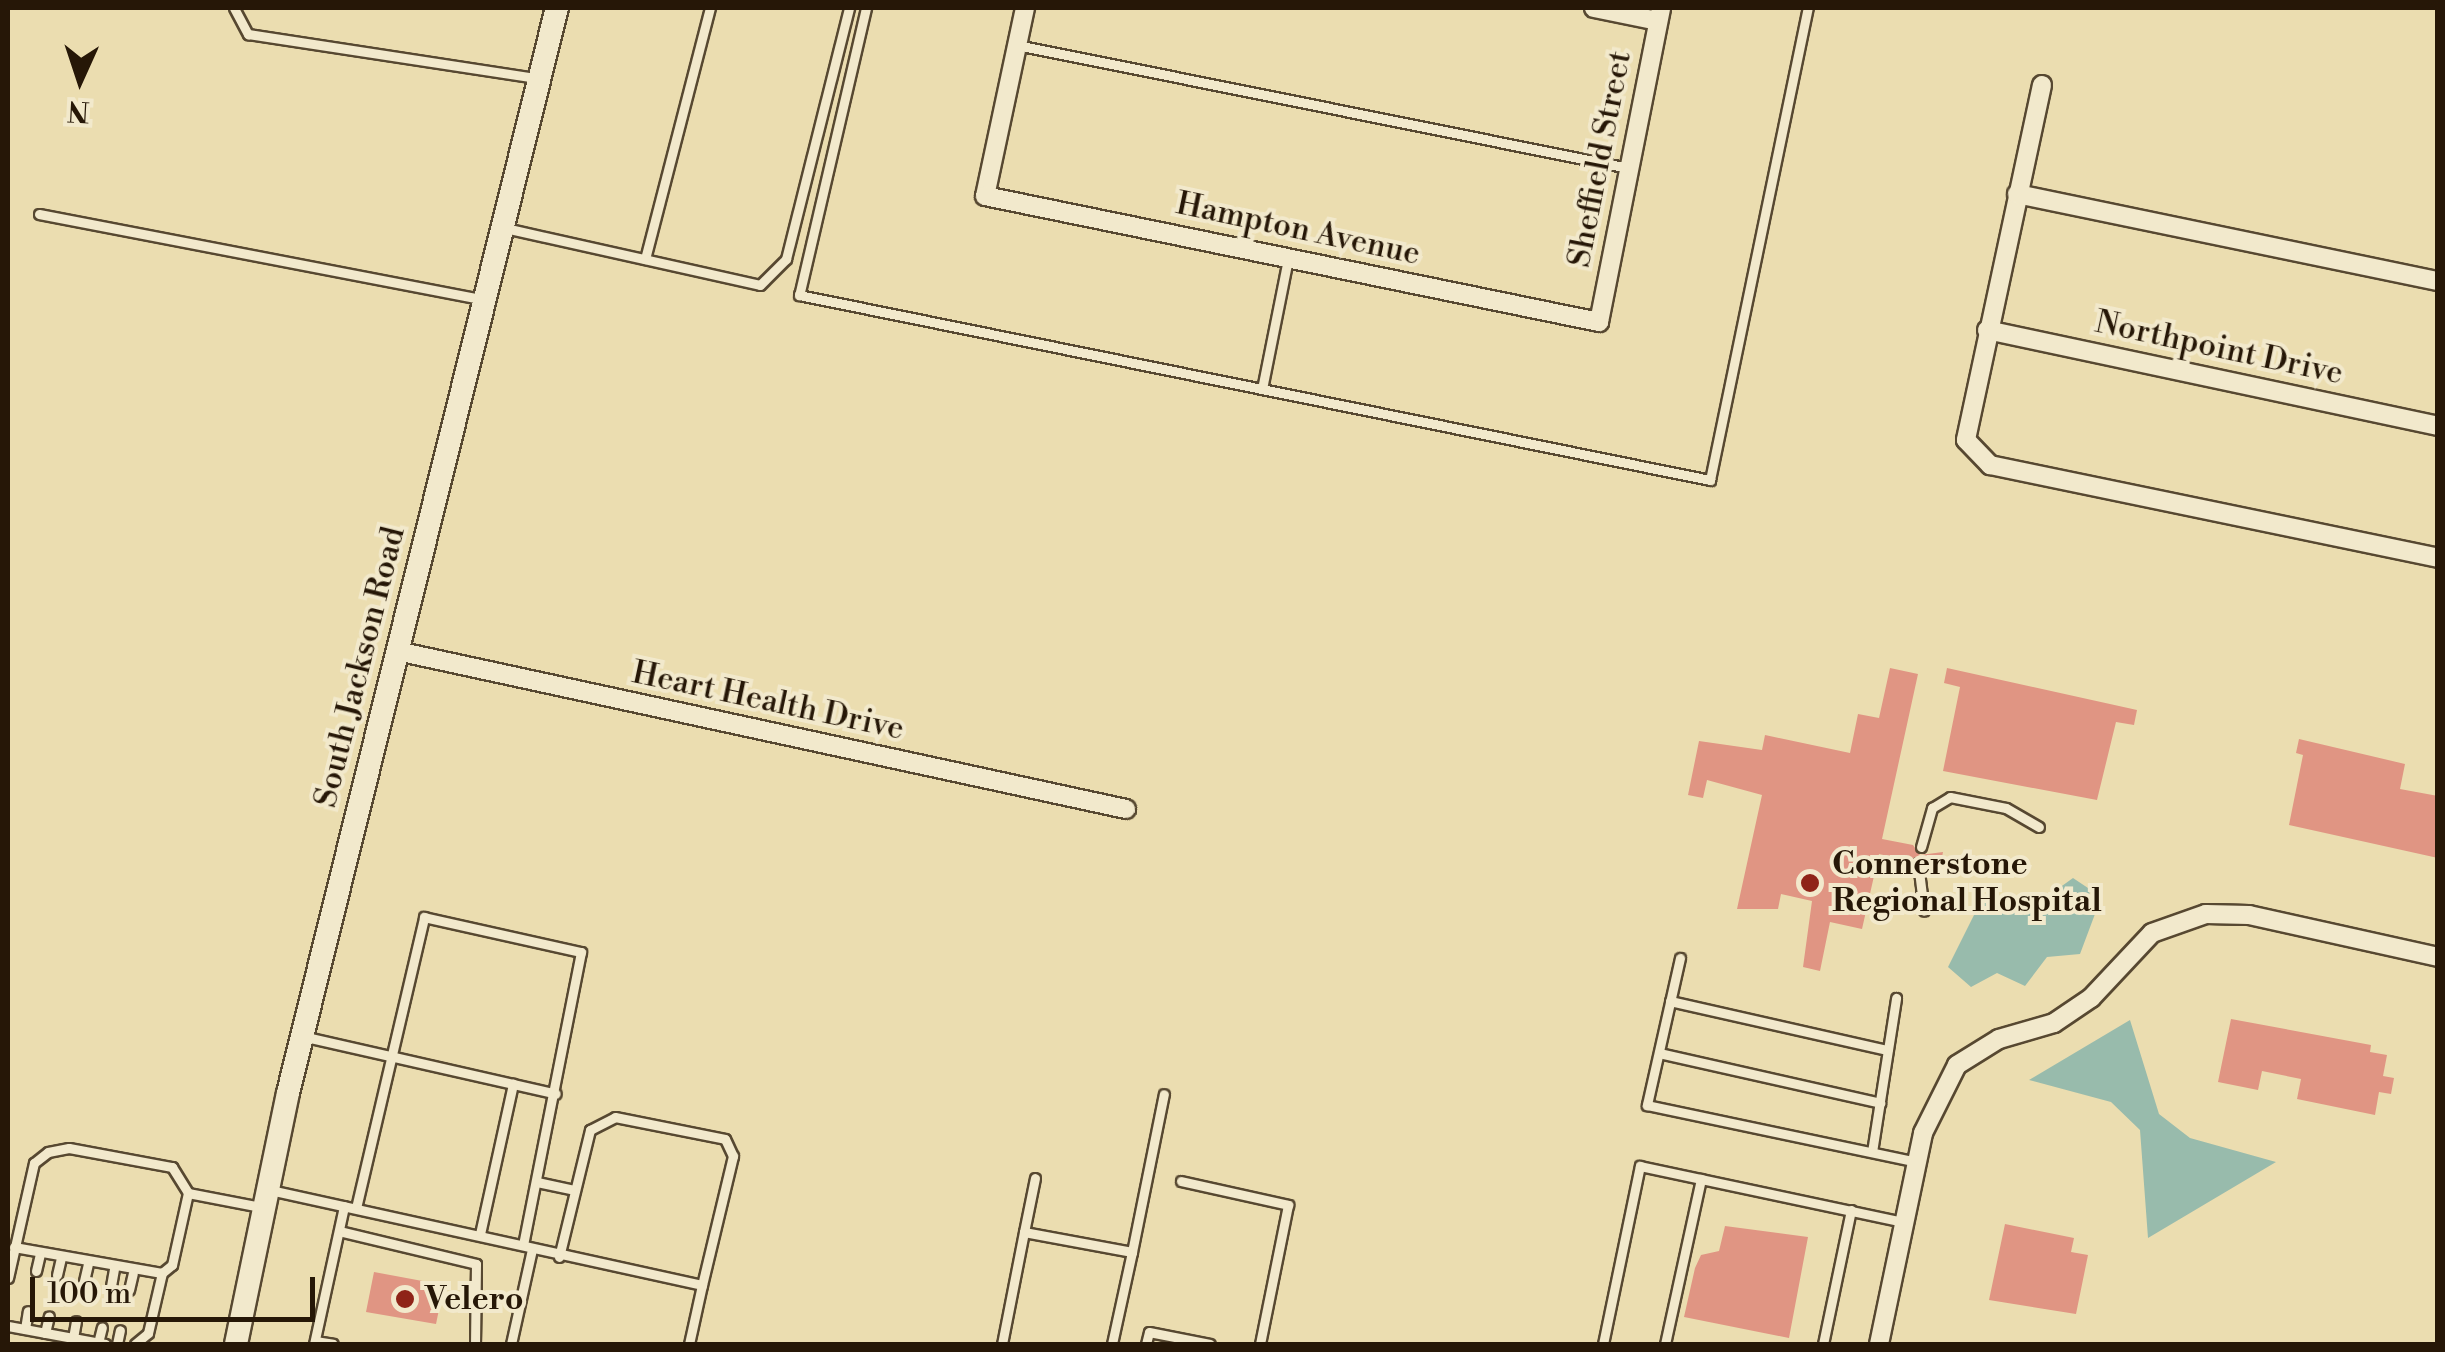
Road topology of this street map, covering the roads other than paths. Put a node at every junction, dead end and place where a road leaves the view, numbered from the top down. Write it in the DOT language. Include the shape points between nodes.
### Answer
graph roads {
  1 [pos="234,8"];
  2 [pos="556,8"];
  3 [pos="710,8"];
  4 [pos="848,8"];
  5 [pos="866,8"];
  6 [pos="1025,8"];
  7 [pos="1594,8"];
  8 [pos="1808,8"];
  9 [pos="1660,14"];
  10 [pos="1017,45"];
  11 [pos="539,79"];
  12 [pos="2042,85"];
  13 [pos="1628,168"];
  14 [pos="2017,194"];
  15 [pos="39,214"];
  16 [pos="502,228"];
  17 [pos="1288,258"];
  18 [pos="645,259"];
  19 [pos="2438,281"];
  20 [pos="484,300"];
  21 [pos="1598,322"];
  22 [pos="1987,330"];
  23 [pos="1262,389"];
  24 [pos="2438,426"];
  25 [pos="2438,558"];
  26 [pos="397,651"];
  27 [pos="1126,809"];
  28 [pos="2038,826"];
  29 [pos="1921,847"];
  30 [pos="1918,863"];
  31 [pos="1924,911"];
  32 [pos="2438,957"];
  33 [pos="1680,958"];
  34 [pos="1896,998"];
  35 [pos="1670,1002"];
  36 [pos="302,1036"];
  37 [pos="1888,1050"];
  38 [pos="1658,1053"];
  39 [pos="391,1056"];
  40 [pos="513,1084"];
  41 [pos="556,1094"];
  42 [pos="1164,1094"];
  43 [pos="1880,1103"];
  44 [pos="1872,1152"];
  45 [pos="1917,1162"];
  46 [pos="1035,1178"];
  47 [pos="1701,1179"];
  48 [pos="537,1182"];
  49 [pos="1181,1182"];
  50 [pos="575,1190"];
  51 [pos="188,1193"];
  52 [pos="266,1199"];
  53 [pos="344,1206"];
  54 [pos="356,1208"];
  55 [pos="1851,1210"];
  56 [pos="1904,1222"];
  57 [pos="338,1231"];
  58 [pos="1024,1232"];
  59 [pos="480,1234"];
  60 [pos="528,1246"];
  61 [pos="14,1248"];
  62 [pos="1132,1252"];
  63 [pos="40,1253"];
  64 [pos="559,1257"];
  65 [pos="60,1258"];
  66 [pos="88,1263"];
  67 [pos="114,1269"];
  68 [pos="36,1271"];
  69 [pos="133,1273"];
  70 [pos="162,1274"];
  71 [pos="57,1275"];
  72 [pos="8,1278"];
  73 [pos="84,1281"];
  74 [pos="702,1285"];
  75 [pos="111,1286"];
  76 [pos="129,1290"];
  77 [pos="28,1312"];
  78 [pos="49,1316"];
  79 [pos="76,1321"];
  80 [pos="8,1326"];
  81 [pos="102,1327"];
  82 [pos="25,1329"];
  83 [pos="120,1330"];
  84 [pos="45,1333"];
  85 [pos="72,1338"];
  86 [pos="314,1343"];
  87 [pos="102,1344"];
  88 [pos="117,1344"];
  89 [pos="135,1344"];
  90 [pos="236,1344"];
  91 [pos="331,1344"];
  92 [pos="475,1344"];
  93 [pos="512,1344"];
  94 [pos="689,1344"];
  95 [pos="1002,1344"];
  96 [pos="1112,1344"];
  97 [pos="1146,1344"];
  98 [pos="1210,1344"];
  99 [pos="1260,1344"];
  100 [pos="1603,1344"];
  101 [pos="1664,1344"];
  102 [pos="1823,1344"];
  103 [pos="1879,1344"];
  1 -- 11 [label="lane" via="248,34"];
  2 -- 11 [label="main road, South Jackson Road"];
  3 -- 18 [label="lane"];
  4 -- 18 [label="lane" via="786,258 760,285"];
  5 -- 23 [label="lane" via="800,295"];
  6 -- 10 [label="street"];
  7 -- 9 [label="street"];
  8 -- 23 [label="lane" via="1710,480"];
  9 -- 13 [label="street, Sheffield Street"];
  10 -- 13 [label="lane"];
  10 -- 17 [label="street, Hampton Avenue" via="985,196"];
  11 -- 16 [label="main road, South Jackson Road"];
  12 -- 14 [label="street"];
  13 -- 21 [label="street, Sheffield Street"];
  14 -- 19 [label="street"];
  14 -- 22 [label="street"];
  15 -- 20 [label="lane"];
  16 -- 18 [label="lane"];
  16 -- 20 [label="main road, South Jackson Road"];
  17 -- 21 [label="street, Hampton Avenue"];
  17 -- 23 [label="lane"];
  20 -- 26 [label="main road, South Jackson Road"];
  22 -- 24 [label="street, Northpoint Drive"];
  22 -- 25 [label="street" via="1966,440 1990,465"];
  26 -- 27 [label="street, Heart Health Drive"];
  26 -- 36 [label="main road, South Jackson Road"];
  28 -- 29 [label="lane" via="2006,808 1950,797 1932,808"];
  30 -- 31 [label="lane"];
  32 -- 45 [label="street" via="2249,916 2206,914 2152,933 2091,998 1957,1064 1936,1097"];
  33 -- 35 [label="lane"];
  34 -- 37 [label="lane"];
  35 -- 37 [label="lane"];
  35 -- 38 [label="lane"];
  36 -- 39 [label="lane"];
  36 -- 52 [label="main road, South Jackson Road"];
  37 -- 43 [label="lane"];
  38 -- 43 [label="lane"];
  38 -- 44 [label="lane" via="1647,1105"];
  39 -- 40 [label="lane"];
  39 -- 41 [label="lane" via="424,917 564,948 581,952"];
  39 -- 54 [label="lane"];
  40 -- 41 [label="lane"];
  40 -- 59 [label="lane"];
  41 -- 48 [label="lane"];
  42 -- 62 [label="lane"];
  43 -- 44 [label="lane"];
  44 -- 45 [label="lane"];
  45 -- 56 [label="street"];
  46 -- 58 [label="lane"];
  47 -- 55 [label="lane"];
  47 -- 100 [label="lane" via="1640,1166"];
  47 -- 101 [label="lane"];
  48 -- 50 [label="lane"];
  48 -- 60 [label="lane"];
  49 -- 99 [label="lane" via="1288,1205"];
  50 -- 64 [label="lane"];
  50 -- 74 [label="lane" via="590,1130 615,1117 725,1138 732,1156"];
  51 -- 52 [label="lane"];
  51 -- 61 [label="lane" via="172,1167 70,1148 48,1152 34,1163"];
  51 -- 70 [label="lane" via="172,1265"];
  52 -- 53 [label="lane"];
  52 -- 90 [label="main road, South Jackson Road"];
  53 -- 54 [label="lane"];
  53 -- 57 [label="lane"];
  54 -- 59 [label="lane"];
  55 -- 56 [label="lane"];
  55 -- 102 [label="lane"];
  56 -- 103 [label="street"];
  57 -- 86 [label="lane"];
  57 -- 92 [label="lane" via="476,1264"];
  58 -- 62 [label="lane"];
  58 -- 95 [label="lane"];
  59 -- 60 [label="lane"];
  60 -- 64 [label="lane"];
  60 -- 93 [label="lane"];
  61 -- 63 [label="lane"];
  61 -- 72 [label="lane"];
  62 -- 96 [label="lane"];
  63 -- 65 [label="lane"];
  63 -- 68 [label="lane"];
  64 -- 74 [label="lane"];
  65 -- 66 [label="lane"];
  65 -- 71 [label="lane"];
  66 -- 67 [label="lane"];
  66 -- 73 [label="lane"];
  67 -- 69 [label="lane"];
  67 -- 75 [label="lane"];
  69 -- 70 [label="lane"];
  69 -- 76 [label="lane"];
  70 -- 89 [label="lane" via="148,1332"];
  74 -- 94 [label="lane"];
  77 -- 82 [label="lane"];
  78 -- 84 [label="lane"];
  79 -- 85 [label="lane"];
  80 -- 82 [label="lane"];
  81 -- 87 [label="lane"];
  82 -- 84 [label="lane"];
  83 -- 88 [label="lane"];
  84 -- 85 [label="lane"];
  85 -- 87 [label="lane"];
  86 -- 91 [label="lane"];
  97 -- 98 [label="lane" via="1149,1332"];
}
